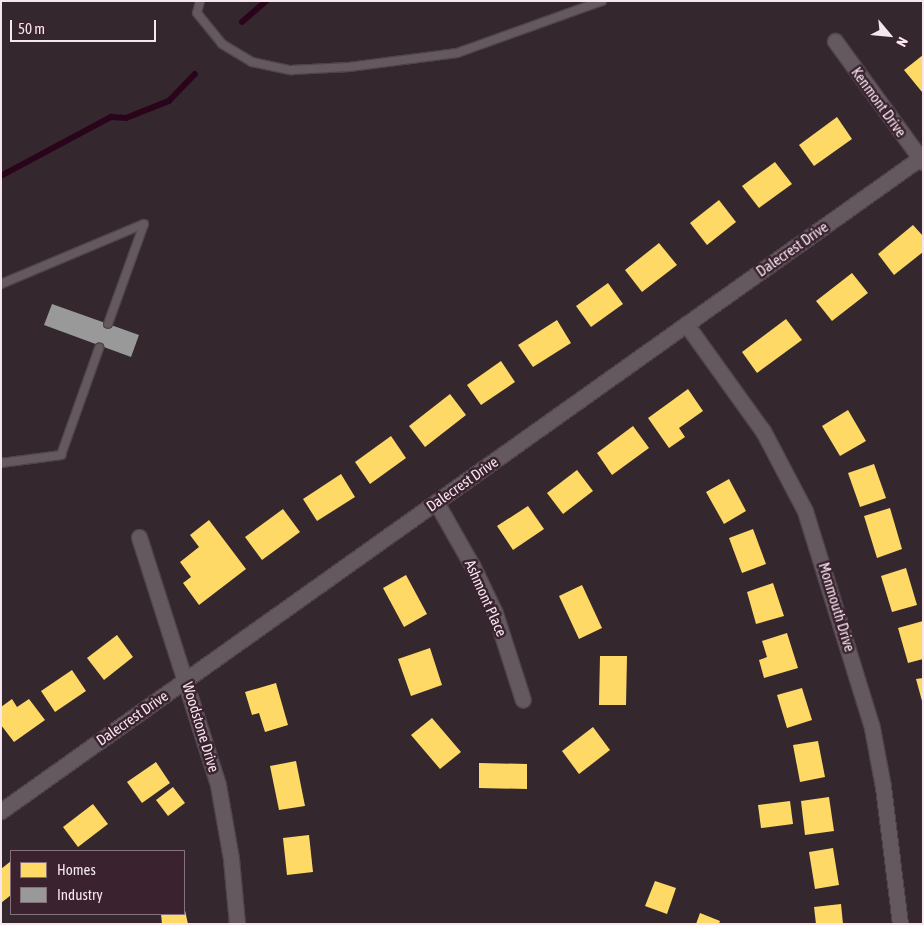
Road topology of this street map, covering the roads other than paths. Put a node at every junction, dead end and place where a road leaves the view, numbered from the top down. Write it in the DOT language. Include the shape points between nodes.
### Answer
graph roads {
  1 [pos="200,1"];
  2 [pos="602,1"];
  3 [pos="835,41"];
  4 [pos="922,159"];
  5 [pos="1,284"];
  6 [pos="108,324"];
  7 [pos="686,324"];
  8 [pos="99,348"];
  9 [pos="1,463"];
  10 [pos="436,502"];
  11 [pos="139,537"];
  12 [pos="186,679"];
  13 [pos="522,700"];
  14 [pos="1,811"];
  15 [pos="237,924"];
  16 [pos="900,924"];
  1 -- 2 [label="lane" via="197,13 222,44 252,62 291,70 349,67 456,53"];
  3 -- 4 [label="street, Kenmont Drive"];
  4 -- 7 [label="street, Dalecrest Drive"];
  5 -- 6 [label="lane" via="144,224"];
  7 -- 10 [label="street, Dalecrest Drive"];
  7 -- 16 [label="street, Monmouth Drive" via="763,431 805,511 872,728 883,787"];
  8 -- 9 [label="lane" via="61,455"];
  10 -- 12 [label="street, Dalecrest Drive"];
  10 -- 13 [label="street, Ashmont Place" via="495,613"];
  11 -- 12 [label="street, Woodstone Drive"];
  12 -- 14 [label="street, Dalecrest Drive"];
  12 -- 15 [label="street, Woodstone Drive" via="208,745 226,823"];
}
